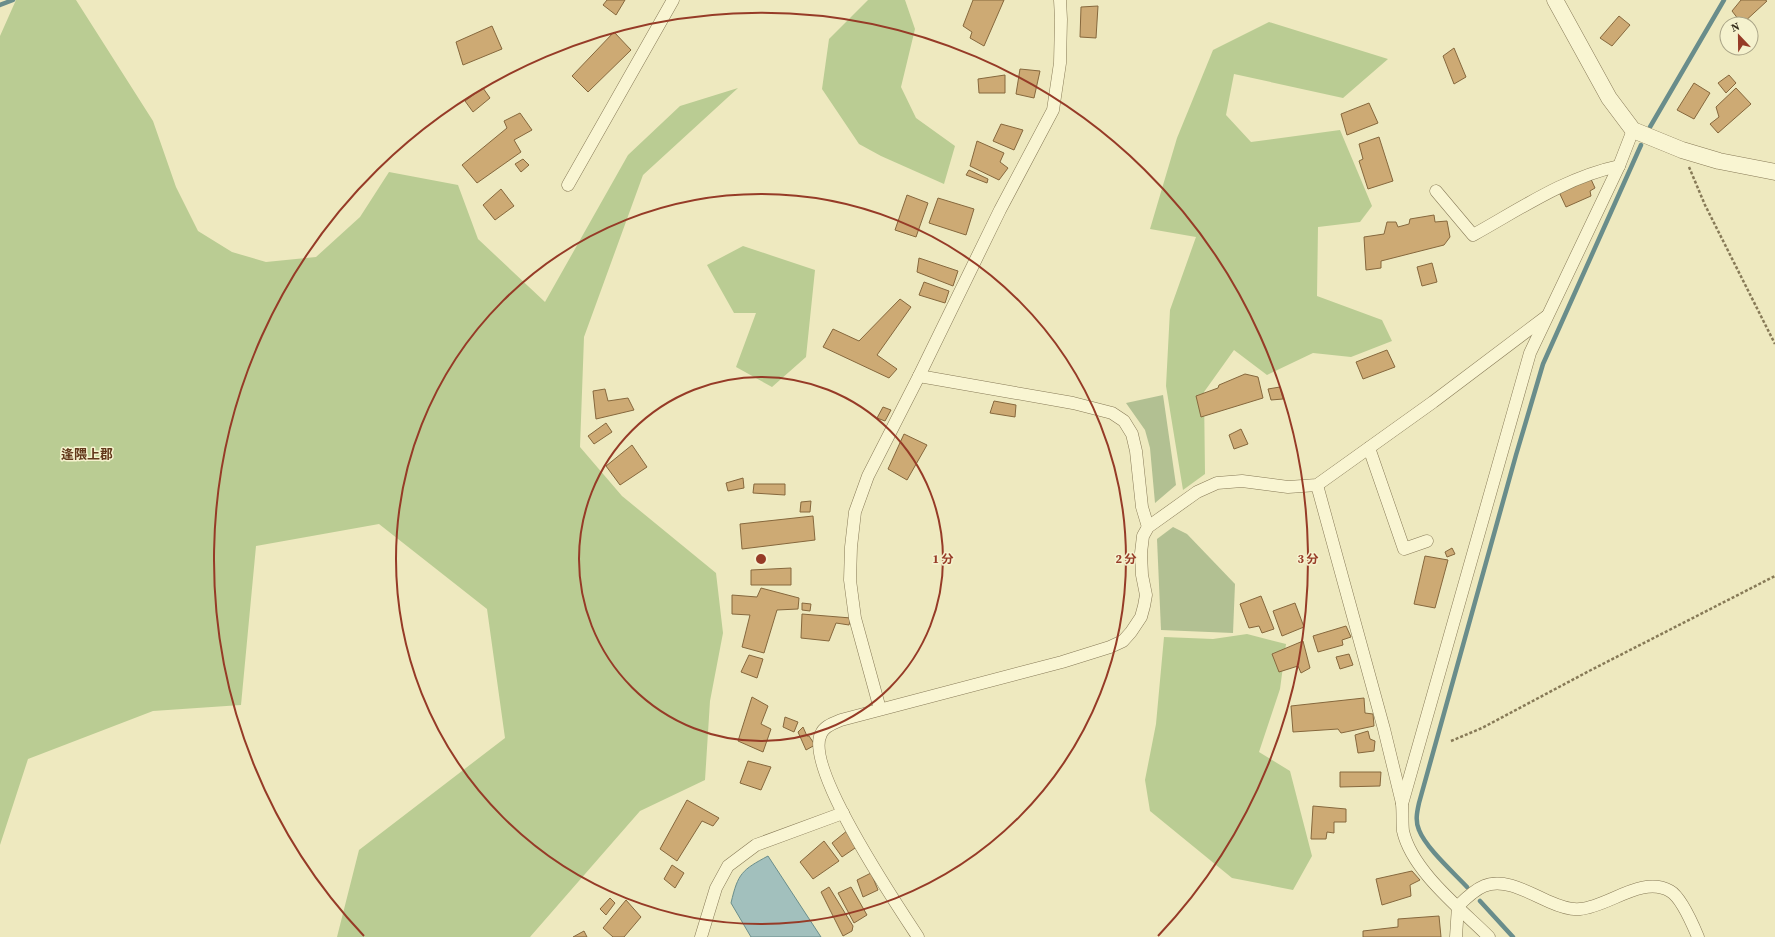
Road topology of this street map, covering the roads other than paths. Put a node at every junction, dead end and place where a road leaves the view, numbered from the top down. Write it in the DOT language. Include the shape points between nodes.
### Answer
graph roads {
  1 [pos="673,0"];
  2 [pos="1060,0"];
  3 [pos="1555,0"];
  4 [pos="1633,130"];
  5 [pos="1619,166"];
  6 [pos="1775,172"];
  7 [pos="568,185"];
  8 [pos="1436,191"];
  9 [pos="1547,316"];
  10 [pos="919,376"];
  11 [pos="1369,448"];
  12 [pos="1317,485"];
  13 [pos="1148,527"];
  14 [pos="1427,541"];
  15 [pos="880,709"];
  16 [pos="1402,804"];
  17 [pos="843,813"];
  18 [pos="1458,906"];
  19 [pos="701,937"];
  20 [pos="918,937"];
  21 [pos="1456,937"];
  22 [pos="1488,937"];
  23 [pos="1698,937"];
  1 -- 7 [label="street"];
  2 -- 10 [label="street" via="1060,63 1052,110"];
  3 -- 4 [label="street" via="1609,98"];
  4 -- 5 [label="street"];
  4 -- 6 [label="street" via="1682,150 1719,161"];
  5 -- 8 [label="street" via="1596,171 1570,182 1473,235"];
  5 -- 9 [label="street"];
  9 -- 11 [label="street"];
  9 -- 16 [label="street" via="1530,352"];
  10 -- 13 [label="street" via="1073,403 1112,413 1124,421 1132,434 1142,507"];
  10 -- 15 [label="street" via="868,476 855,512 850,580 855,618"];
  11 -- 12 [label="street"];
  11 -- 14 [label="street" via="1404,549"];
  12 -- 13 [label="street" via="1288,487 1242,481 1217,483 1197,492"];
  12 -- 16 [label="street"];
  13 -- 15 [label="street" via="1143,536 1141,553 1146,595 1144,606 1141,617 1122,641 1062,662"];
  15 -- 17 [label="street" via="840,720 821,733 821,760"];
  16 -- 18 [label="street" via="1403,832 1416,861 1435,885"];
  17 -- 19 [label="street" via="756,845 728,866 716,888"];
  17 -- 20 [label="street"];
  18 -- 21 [label="street"];
  18 -- 22 [label="street"];
  18 -- 23 [label="street" via="1483,886 1496,883 1510,886 1561,907 1579,909 1650,886 1671,891 1687,912"];
}
